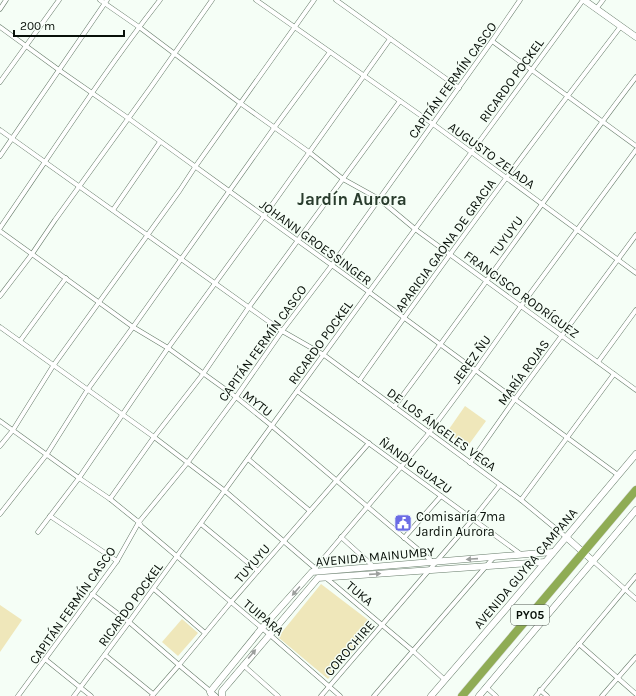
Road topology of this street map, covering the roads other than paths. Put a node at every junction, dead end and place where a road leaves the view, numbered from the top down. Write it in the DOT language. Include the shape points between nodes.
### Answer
graph roads {
  1 [pos="6,0"];
  2 [pos="59,0"];
  3 [pos="100,0"];
  4 [pos="160,0"];
  5 [pos="212,0"];
  6 [pos="256,0"];
  7 [pos="314,0"];
  8 [pos="336,0"];
  9 [pos="520,0"];
  10 [pos="584,0"];
  11 [pos="602,0"];
  12 [pos="106,2"];
  13 [pos="0,9"];
  14 [pos="596,9"];
  15 [pos="621,26"];
  16 [pos="0,27"];
  17 [pos="139,27"];
  18 [pos="295,27"];
  19 [pos="636,37"];
  20 [pos="390,39"];
  21 [pos="492,41"];
  22 [pos="26,46"];
  23 [pos="330,52"];
  24 [pos="173,54"];
  25 [pos="59,70"];
  26 [pos="531,70"];
  27 [pos="364,76"];
  28 [pos="636,77"];
  29 [pos="0,82"];
  30 [pos="459,88"];
  31 [pos="92,93"];
  32 [pos="567,96"];
  33 [pos="400,101"];
  34 [pos="240,103"];
  35 [pos="128,118"];
  36 [pos="602,121"];
  37 [pos="433,124"];
  38 [pos="274,128"];
  39 [pos="0,130"];
  40 [pos="12,139"];
  41 [pos="160,142"];
  42 [pos="636,146"];
  43 [pos="636,150"];
  44 [pos="309,152"];
  45 [pos="471,153"];
  46 [pos="0,156"];
  47 [pos="45,162"];
  48 [pos="195,167"];
  49 [pos="507,178"];
  50 [pos="343,179"];
  51 [pos="79,186"];
  52 [pos="229,191"];
  53 [pos="379,199"];
  54 [pos="542,204"];
  55 [pos="113,210"];
  56 [pos="264,216"];
  57 [pos="0,228"];
  58 [pos="415,229"];
  59 [pos="577,230"];
  60 [pos="0,231"];
  61 [pos="147,235"];
  62 [pos="636,235"];
  63 [pos="298,241"];
  64 [pos="32,254"];
  65 [pos="450,254"];
  66 [pos="181,259"];
  67 [pos="618,260"];
  68 [pos="332,265"];
  69 [pos="636,273"];
  70 [pos="66,278"];
  71 [pos="486,280"];
  72 [pos="215,284"];
  73 [pos="369,292"];
  74 [pos="0,296"];
  75 [pos="100,302"];
  76 [pos="521,306"];
  77 [pos="249,307"];
  78 [pos="636,310"];
  79 [pos="404,318"];
  80 [pos="0,327"];
  81 [pos="133,327"];
  82 [pos="282,331"];
  83 [pos="562,336"];
  84 [pos="20,341"];
  85 [pos="440,344"];
  86 [pos="168,348"];
  87 [pos="324,355"];
  88 [pos="598,362"];
  89 [pos="53,366"];
  90 [pos="475,371"];
  91 [pos="203,374"];
  92 [pos="614,374"];
  93 [pos="359,381"];
  94 [pos="635,388"];
  95 [pos="88,389"];
  96 [pos="297,391"];
  97 [pos="236,397"];
  98 [pos="515,399"];
  99 [pos="394,407"];
  100 [pos="122,415"];
  101 [pos="0,421"];
  102 [pos="272,426"];
  103 [pos="13,430"];
  104 [pos="429,433"];
  105 [pos="154,437"];
  106 [pos="568,437"];
  107 [pos="368,443"];
  108 [pos="0,446"];
  109 [pos="47,454"];
  110 [pos="636,454"];
  111 [pos="248,458"];
  112 [pos="188,462"];
  113 [pos="470,463"];
  114 [pos="401,467"];
  115 [pos="618,475"];
  116 [pos="79,478"];
  117 [pos="336,480"];
  118 [pos="500,484"];
  119 [pos="636,490"];
  120 [pos="225,491"];
  121 [pos="441,496"];
  122 [pos="110,499"];
  123 [pos="521,500"];
  124 [pos="367,507"];
  125 [pos="2,509"];
  126 [pos="636,510"];
  127 [pos="310,511"];
  128 [pos="0,514"];
  129 [pos="50,516"];
  130 [pos="473,519"];
  131 [pos="139,522"];
  132 [pos="201,524"];
  133 [pos="38,532"];
  134 [pos="341,537"];
  135 [pos="566,537"];
  136 [pos="404,538"];
  137 [pos="284,541"];
  138 [pos="553,552"];
  139 [pos="584,552"];
  140 [pos="522,555"];
  141 [pos="177,556"];
  142 [pos="494,557"];
  143 [pos="117,561"];
  144 [pos="593,561"];
  145 [pos="434,562"];
  146 [pos="545,562"];
  147 [pos="374,566"];
  148 [pos="486,566"];
  149 [pos="315,570"];
  150 [pos="258,571"];
  151 [pos="428,571"];
  152 [pos="636,576"];
  153 [pos="326,577"];
  154 [pos="154,589"];
  155 [pos="625,589"];
  156 [pos="92,594"];
  157 [pos="636,599"];
  158 [pos="231,602"];
  159 [pos="129,622"];
  160 [pos="382,625"];
  161 [pos="262,628"];
  162 [pos="205,633"];
  163 [pos="269,634"];
  164 [pos="579,644"];
  165 [pos="413,651"];
  166 [pos="105,655"];
  167 [pos="636,657"];
  168 [pos="45,659"];
  169 [pos="179,665"];
  170 [pos="243,666"];
  171 [pos="618,678"];
  172 [pos="445,680"];
  173 [pos="330,686"];
  174 [pos="81,687"];
  175 [pos="486,687"];
  176 [pos="540,690"];
  177 [pos="209,694"];
  178 [pos="636,694"];
  179 [pos="152,695"];
  180 [pos="18,696"];
  181 [pos="74,696"];
  182 [pos="91,696"];
  183 [pos="216,696"];
  184 [pos="222,696"];
  185 [pos="278,696"];
  186 [pos="321,696"];
  187 [pos="340,696"];
  188 [pos="374,696"];
  189 [pos="431,696"];
  190 [pos="462,696"];
  191 [pos="479,696"];
  192 [pos="496,696"];
  193 [pos="536,696"];
  194 [pos="547,696"];
  195 [pos="602,696"];
  1 -- 13 [label="street"];
  2 -- 22 [label="street"];
  3 -- 12 [label="street, FRANCISCO RODRÍGUEZ"];
  4 -- 17 [label="street"];
  5 -- 24 [label="street"];
  6 -- 18 [label="street, AUGUSTO ZELADA"];
  7 -- 18 [label="street"];
  8 -- 20 [label="street"];
  9 -- 21 [label="street, CAPITÁN FERMÍN CASCO"];
  10 -- 14 [label="street"];
  10 -- 26 [label="street, RICARDO POCKEL"];
  11 -- 14 [label="street"];
  12 -- 17 [label="street, FRANCISCO RODRÍGUEZ"];
  12 -- 25 [label="street"];
  14 -- 15 [label="street"];
  15 -- 19 [label="street"];
  15 -- 32 [label="street, APARICIA GAONA DE GRACIA"];
  16 -- 22 [label="street, JOHANN GROESSINGER"];
  17 -- 24 [label="street, FRANCISCO RODRÍGUEZ"];
  17 -- 31 [label="street"];
  18 -- 23 [label="street, AUGUSTO ZELADA"];
  18 -- 34 [label="street"];
  20 -- 27 [label="street"];
  20 -- 30 [label="street"];
  21 -- 26 [label="street"];
  21 -- 30 [label="street, CAPITÁN FERMÍN CASCO"];
  22 -- 25 [label="street, JOHANN GROESSINGER"];
  22 -- 29 [label="street"];
  23 -- 27 [label="street, AUGUSTO ZELADA"];
  23 -- 38 [label="street"];
  24 -- 34 [label="street, FRANCISCO RODRÍGUEZ"];
  24 -- 35 [label="street"];
  25 -- 31 [label="street, JOHANN GROESSINGER"];
  25 -- 40 [label="street"];
  26 -- 32 [label="street"];
  26 -- 45 [label="street, RICARDO POCKEL"];
  27 -- 33 [label="street, AUGUSTO ZELADA"];
  27 -- 44 [label="street"];
  28 -- 36 [label="street, TUYUYU"];
  30 -- 37 [label="street, CAPITÁN FERMÍN CASCO"];
  31 -- 35 [label="street, JOHANN GROESSINGER"];
  31 -- 47 [label="street"];
  32 -- 36 [label="street"];
  32 -- 49 [label="street, APARICIA GAONA DE GRACIA"];
  33 -- 37 [label="street, AUGUSTO ZELADA"];
  33 -- 50 [label="street"];
  34 -- 38 [label="street, FRANCISCO RODRÍGUEZ"];
  34 -- 48 [label="street"];
  35 -- 41 [label="street, JOHANN GROESSINGER"];
  35 -- 51 [label="street"];
  36 -- 42 [label="street"];
  36 -- 54 [label="street, TUYUYU"];
  37 -- 45 [label="street, AUGUSTO ZELADA"];
  37 -- 53 [label="street, CAPITÁN FERMÍN CASCO"];
  38 -- 44 [label="street, FRANCISCO RODRÍGUEZ"];
  38 -- 52 [label="street"];
  39 -- 40 [label="street, DE LOS ÁNGELES VEGA"];
  40 -- 46 [label="street"];
  40 -- 47 [label="street, DE LOS ÁNGELES VEGA"];
  41 -- 48 [label="street, JOHANN GROESSINGER"];
  41 -- 55 [label="street"];
  43 -- 59 [label="street, JEREZ ÑU"];
  44 -- 50 [label="street, FRANCISCO RODRÍGUEZ"];
  44 -- 56 [label="street"];
  45 -- 49 [label="street, AUGUSTO ZELADA"];
  45 -- 58 [label="street, RICARDO POCKEL"];
  47 -- 51 [label="street, DE LOS ÁNGELES VEGA"];
  47 -- 57 [label="street"];
  48 -- 52 [label="street, JOHANN GROESSINGER"];
  48 -- 61 [label="street"];
  49 -- 54 [label="street, AUGUSTO ZELADA"];
  49 -- 65 [label="street, APARICIA GAONA DE GRACIA"];
  50 -- 53 [label="street, FRANCISCO RODRÍGUEZ"];
  50 -- 63 [label="street"];
  51 -- 55 [label="street, DE LOS ÁNGELES VEGA"];
  51 -- 64 [label="street"];
  52 -- 56 [label="street, JOHANN GROESSINGER"];
  52 -- 66 [label="street"];
  53 -- 58 [label="street, FRANCISCO RODRÍGUEZ"];
  53 -- 68 [label="street, CAPITÁN FERMÍN CASCO"];
  54 -- 59 [label="street, AUGUSTO ZELADA"];
  54 -- 71 [label="street, TUYUYU"];
  55 -- 61 [label="street, DE LOS ÁNGELES VEGA"];
  56 -- 63 [label="street, JOHANN GROESSINGER"];
  56 -- 72 [label="street"];
  58 -- 65 [label="street, FRANCISCO RODRÍGUEZ"];
  58 -- 73 [label="street, RICARDO POCKEL"];
  59 -- 67 [label="street, AUGUSTO ZELADA"];
  59 -- 76 [label="street, JEREZ ÑU"];
  60 -- 64 [label="street, MYTU"];
  61 -- 66 [label="street, DE LOS ÁNGELES VEGA"];
  61 -- 75 [label="street"];
  62 -- 67 [label="street, MARÍA ROJAS"];
  63 -- 68 [label="street, JOHANN GROESSINGER"];
  63 -- 77 [label="street"];
  64 -- 70 [label="street, MYTU"];
  64 -- 74 [label="street"];
  65 -- 71 [label="street, FRANCISCO RODRÍGUEZ"];
  65 -- 79 [label="street, APARICIA GAONA DE GRACIA"];
  66 -- 72 [label="street, DE LOS ÁNGELES VEGA"];
  66 -- 81 [label="street"];
  67 -- 69 [label="street, AUGUSTO ZELADA"];
  67 -- 83 [label="street, MARÍA ROJAS"];
  68 -- 73 [label="street, JOHANN GROESSINGER"];
  68 -- 82 [label="street, CAPITÁN FERMÍN CASCO"];
  70 -- 75 [label="street, MYTU"];
  70 -- 84 [label="street"];
  71 -- 76 [label="street, FRANCISCO RODRÍGUEZ"];
  71 -- 85 [label="street, TUYUYU"];
  72 -- 77 [label="street, DE LOS ÁNGELES VEGA"];
  72 -- 86 [label="street"];
  73 -- 79 [label="street, JOHANN GROESSINGER"];
  73 -- 87 [label="street, RICARDO POCKEL"];
  75 -- 81 [label="street, MYTU"];
  75 -- 89 [label="street"];
  76 -- 83 [label="street, FRANCISCO RODRÍGUEZ"];
  76 -- 90 [label="street, JEREZ ÑU"];
  77 -- 82 [label="street, DE LOS ÁNGELES VEGA"];
  77 -- 91 [label="street"];
  78 -- 88 [label="street"];
  79 -- 85 [label="street, JOHANN GROESSINGER"];
  79 -- 93 [label="street, APARICIA GAONA DE GRACIA"];
  80 -- 84 [label="street, TUKA"];
  81 -- 86 [label="street, MYTU"];
  81 -- 95 [label="street"];
  82 -- 87 [label="street, DE LOS ÁNGELES VEGA"];
  82 -- 97 [label="street, CAPITÁN FERMÍN CASCO"];
  83 -- 88 [label="street, FRANCISCO RODRÍGUEZ"];
  83 -- 98 [label="street, MARÍA ROJAS"];
  84 -- 89 [label="street, TUKA"];
  85 -- 90 [label="street, JOHANN GROESSINGER"];
  85 -- 99 [label="street, TUYUYU"];
  86 -- 91 [label="street, MYTU"];
  86 -- 100 [label="street"];
  87 -- 93 [label="street, DE LOS ÁNGELES VEGA"];
  87 -- 96 [label="street, RICARDO POCKEL"];
  88 -- 92 [label="street, FRANCISCO RODRÍGUEZ"];
  89 -- 95 [label="street, TUKA"];
  89 -- 103 [label="street"];
  90 -- 98 [label="street, JOHANN GROESSINGER"];
  90 -- 104 [label="street, JEREZ ÑU"];
  91 -- 97 [label="street, MYTU"];
  91 -- 105 [label="street"];
  92 -- 94 [label="street, FRANCISCO RODRÍGUEZ"];
  92 -- 106 [label="street"];
  93 -- 99 [label="street, DE LOS ÁNGELES VEGA"];
  95 -- 100 [label="street, TUKA"];
  95 -- 109 [label="street"];
  96 -- 102 [label="street, RICARDO POCKEL"];
  96 -- 107 [label="street, ÑANDU GUAZU"];
  97 -- 102 [label="street, MYTU"];
  97 -- 112 [label="street, CAPITÁN FERMÍN CASCO"];
  98 -- 106 [label="street, JOHANN GROESSINGER"];
  98 -- 113 [label="street, MARÍA ROJAS"];
  99 -- 104 [label="street, DE LOS ÁNGELES VEGA"];
  100 -- 105 [label="street, TUKA"];
  100 -- 116 [label="street"];
  101 -- 103 [label="street, TUIPARA"];
  102 -- 111 [label="street, RICARDO POCKEL"];
  102 -- 117 [label="street, MYTU"];
  103 -- 108 [label="street"];
  103 -- 109 [label="street, TUIPARA"];
  104 -- 113 [label="street, DE LOS ÁNGELES VEGA"];
  104 -- 114 [label="street, JEREZ ÑU"];
  105 -- 112 [label="street, TUKA"];
  105 -- 122 [label="street"];
  106 -- 115 [label="street, JOHANN GROESSINGER"];
  106 -- 123 [label="street"];
  107 -- 114 [label="street, ÑANDU GUAZU"];
  107 -- 117 [label="street, TUYUYU"];
  109 -- 116 [label="street, TUIPARA"];
  109 -- 125 [label="street"];
  110 -- 115 [label="street, AVENIDA GUYRA CAMPANA"];
  111 -- 120 [label="street, RICARDO POCKEL"];
  111 -- 127 [label="street"];
  112 -- 120 [label="street, TUKA"];
  112 -- 131 [label="street, CAPITÁN FERMÍN CASCO"];
  113 -- 118 [label="street, DE LOS ÁNGELES VEGA"];
  114 -- 121 [label="street, ÑANDU GUAZU"];
  114 -- 124 [label="street, JEREZ ÑU"];
  115 -- 135 [label="street, AVENIDA GUYRA CAMPANA"];
  116 -- 122 [label="street, TUIPARA"];
  116 -- 129 [label="street"];
  117 -- 124 [label="street, MYTU"];
  117 -- 127 [label="street, TUYUYU"];
  118 -- 123 [label="street, DE LOS ÁNGELES VEGA"];
  118 -- 130 [label="street, COROCHIRE"];
  119 -- 139 [label="highway, PY05"];
  120 -- 132 [label="street, RICARDO POCKEL"];
  120 -- 137 [label="street, TUKA"];
  121 -- 130 [label="street, ÑANDU GUAZU"];
  121 -- 136 [label="street"];
  122 -- 131 [label="street, TUIPARA"];
  123 -- 135 [label="street, DE LOS ÁNGELES VEGA"];
  124 -- 134 [label="street, JEREZ ÑU"];
  124 -- 136 [label="street, MYTU"];
  125 -- 128 [label="street"];
  126 -- 144 [label="street"];
  127 -- 137 [label="street, TUYUYU"];
  129 -- 133 [label="street"];
  129 -- 143 [label="street"];
  130 -- 140 [label="street, ÑANDU GUAZU"];
  130 -- 145 [label="street, COROCHIRE"];
  131 -- 141 [label="street, TUIPARA"];
  131 -- 143 [label="street, CAPITÁN FERMÍN CASCO"];
  132 -- 141 [label="street, RICARDO POCKEL"];
  132 -- 150 [label="street"];
  134 -- 147 [label="street"];
  134 -- 149 [label="street, JEREZ ÑU"];
  135 -- 138 [label="street, AVENIDA GUYRA CAMPANA"];
  135 -- 139 [label="street, DE LOS ÁNGELES VEGA"];
  136 -- 145 [label="street, MYTU"];
  137 -- 149 [label="street, TUKA"];
  137 -- 150 [label="street, TUYUYU"];
  138 -- 140 [label="street, AVENIDA MAINUMBY"];
  138 -- 146 [label="street, AVENIDA GUYRA CAMPANA"];
  139 -- 144 [label="street, DE LOS ÁNGELES VEGA"];
  139 -- 190 [label="highway, PY05"];
  140 -- 142 [label="street, AVENIDA MAINUMBY"];
  141 -- 154 [label="street, RICARDO POCKEL"];
  141 -- 158 [label="street, TUIPARA"];
  142 -- 145 [label="street, AVENIDA MAINUMBY, one-way"];
  142 -- 148 [label="street"];
  143 -- 156 [label="street, CAPITÁN FERMÍN CASCO"];
  144 -- 155 [label="street"];
  144 -- 175 [label="street"];
  145 -- 147 [label="street, AVENIDA MAINUMBY"];
  145 -- 151 [label="street, COROCHIRE"];
  146 -- 148 [label="street, AVENIDA MAINUMBY"];
  146 -- 172 [label="street, AVENIDA GUYRA CAMPANA"];
  147 -- 149 [label="street, AVENIDA MAINUMBY"];
  148 -- 151 [label="street, AVENIDA MAINUMBY"];
  148 -- 165 [label="street"];
  149 -- 153 [label="street, TUKA"];
  149 -- 161 [label="street, AVENIDA MAINUMBY, one-way"];
  150 -- 158 [label="street, TUYUYU"];
  153 -- 151 [label="street, AVENIDA MAINUMBY, one-way"];
  151 -- 160 [label="street, COROCHIRE"];
  152 -- 155 [label="street"];
  153 -- 160 [label="street, TUKA"];
  153 -- 163 [label="street, AVENIDA MAINUMBY" via="318,578"];
  154 -- 159 [label="street, RICARDO POCKEL"];
  154 -- 162 [label="street"];
  155 -- 157 [label="street"];
  155 -- 164 [label="street"];
  156 -- 159 [label="street"];
  156 -- 168 [label="street, CAPITÁN FERMÍN CASCO"];
  158 -- 161 [label="street, TUIPARA"];
  158 -- 162 [label="street, TUYUYU"];
  159 -- 166 [label="street, RICARDO POCKEL"];
  159 -- 169 [label="street"];
  160 -- 165 [label="street, TUKA"];
  160 -- 173 [label="street, COROCHIRE"];
  161 -- 163 [label="street, TUIPARA"];
  161 -- 177 [label="street, AVENIDA MAINUMBY"];
  162 -- 169 [label="street, TUYUYU"];
  170 -- 163 [label="street, AVENIDA MAINUMBY, one-way"];
  163 -- 173 [label="street, TUIPARA"];
  164 -- 171 [label="street"];
  164 -- 176 [label="street"];
  165 -- 172 [label="street, TUKA"];
  165 -- 188 [label="street"];
  166 -- 174 [label="street, RICARDO POCKEL"];
  166 -- 179 [label="street"];
  167 -- 171 [label="street"];
  168 -- 174 [label="street"];
  168 -- 180 [label="street, CAPITÁN FERMÍN CASCO"];
  169 -- 177 [label="street"];
  169 -- 179 [label="street, TUYUYU"];
  170 -- 184 [label="street, AVENIDA MAINUMBY" via="222,691"];
  170 -- 185 [label="street"];
  171 -- 178 [label="street"];
  171 -- 195 [label="street"];
  172 -- 189 [label="street, AVENIDA GUYRA CAMPANA"];
  173 -- 186 [label="street, COROCHIRE"];
  173 -- 187 [label="street, TUIPARA"];
  174 -- 181 [label="street, RICARDO POCKEL"];
  174 -- 182 [label="street"];
  175 -- 191 [label="street"];
  175 -- 192 [label="street"];
  176 -- 193 [label="street"];
  176 -- 194 [label="street"];
  177 -- 183 [label="street"];
}
